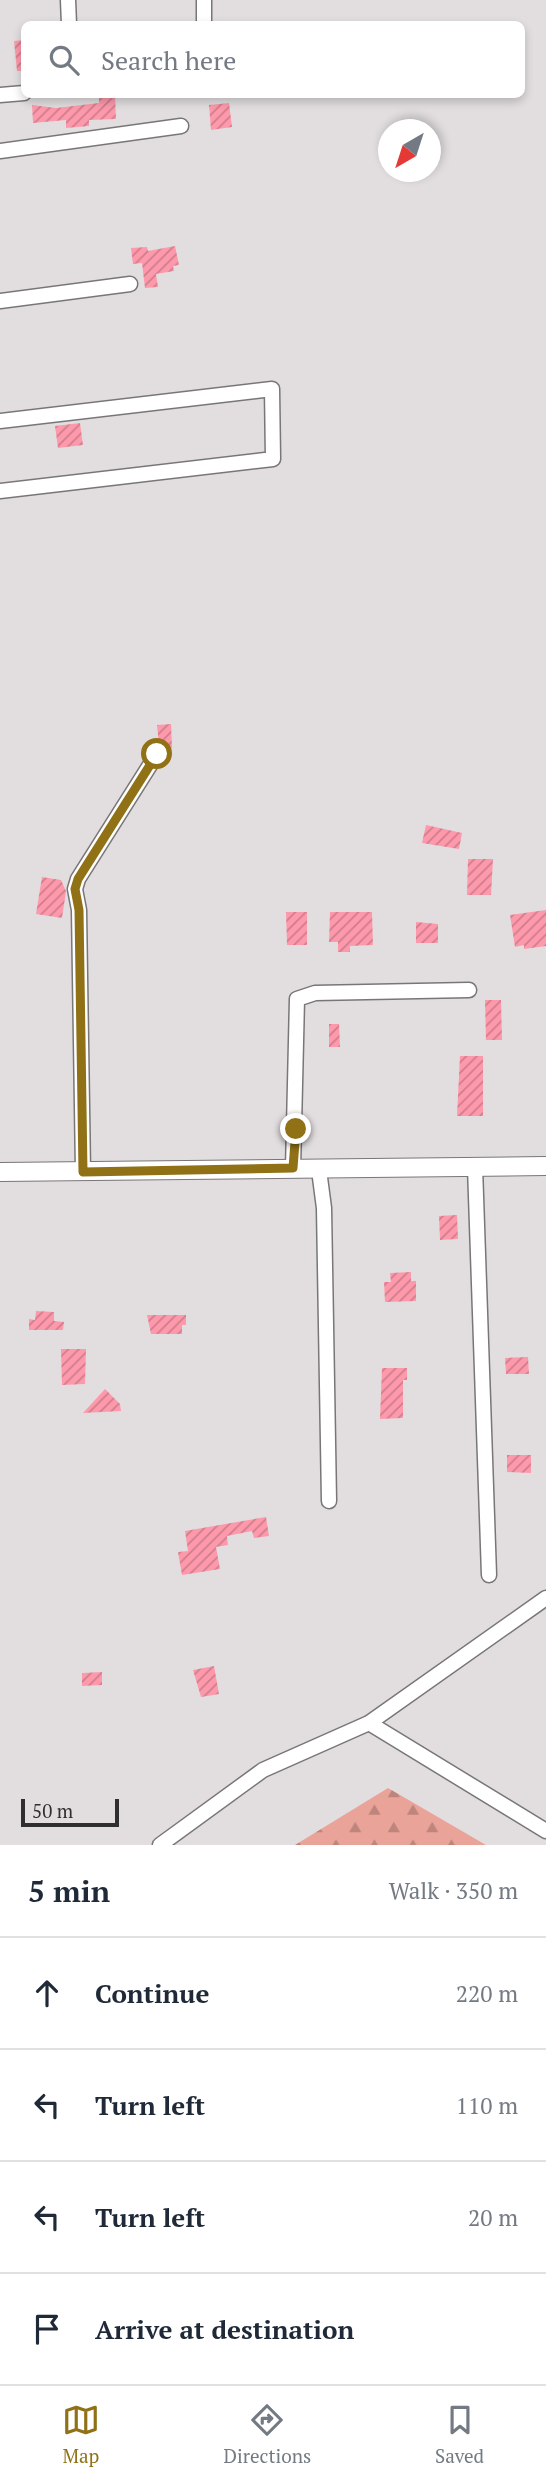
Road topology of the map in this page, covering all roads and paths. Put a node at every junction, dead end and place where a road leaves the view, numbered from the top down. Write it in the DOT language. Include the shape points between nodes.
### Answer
graph roads {
  1 [pos="68,0"];
  2 [pos="204,0"];
  3 [pos="69,21"];
  4 [pos="204,21"];
  5 [pos="21,93"];
  6 [pos="0,95"];
  7 [pos="181,126"];
  8 [pos="0,151"];
  9 [pos="131,284"];
  10 [pos="0,301"];
  11 [pos="0,421"];
  12 [pos="0,491"];
  13 [pos="157,754"];
  14 [pos="469,990"];
  15 [pos="546,1166"];
  16 [pos="475,1167"];
  17 [pos="293,1168"];
  18 [pos="319,1170"];
  19 [pos="0,1172"];
  20 [pos="83,1172"];
  21 [pos="329,1501"];
  22 [pos="489,1575"];
  23 [pos="546,1598"];
  24 [pos="369,1723"];
  25 [pos="546,1831"];
  26 [pos="160,1845"];
  1 -- 3 [label="street"];
  2 -- 4 [label="street"];
  5 -- 6 [label="street"];
  7 -- 8 [label="street"];
  9 -- 10 [label="street"];
  11 -- 12 [label="street" via="272,388 273,459"];
  13 -- 20 [label="street" via="105,831 75,889"];
  14 -- 17 [label="street" via="315,993 297,999"];
  15 -- 16 [label="main road"];
  16 -- 18 [label="main road"];
  16 -- 22 [label="street"];
  17 -- 18 [label="main road"];
  17 -- 20 [label="main road"];
  18 -- 21 [label="street" via="324,1208"];
  19 -- 20 [label="main road"];
  23 -- 24 [label="street"];
  24 -- 25 [label="street"];
  24 -- 26 [label="street" via="263,1770"];
}
